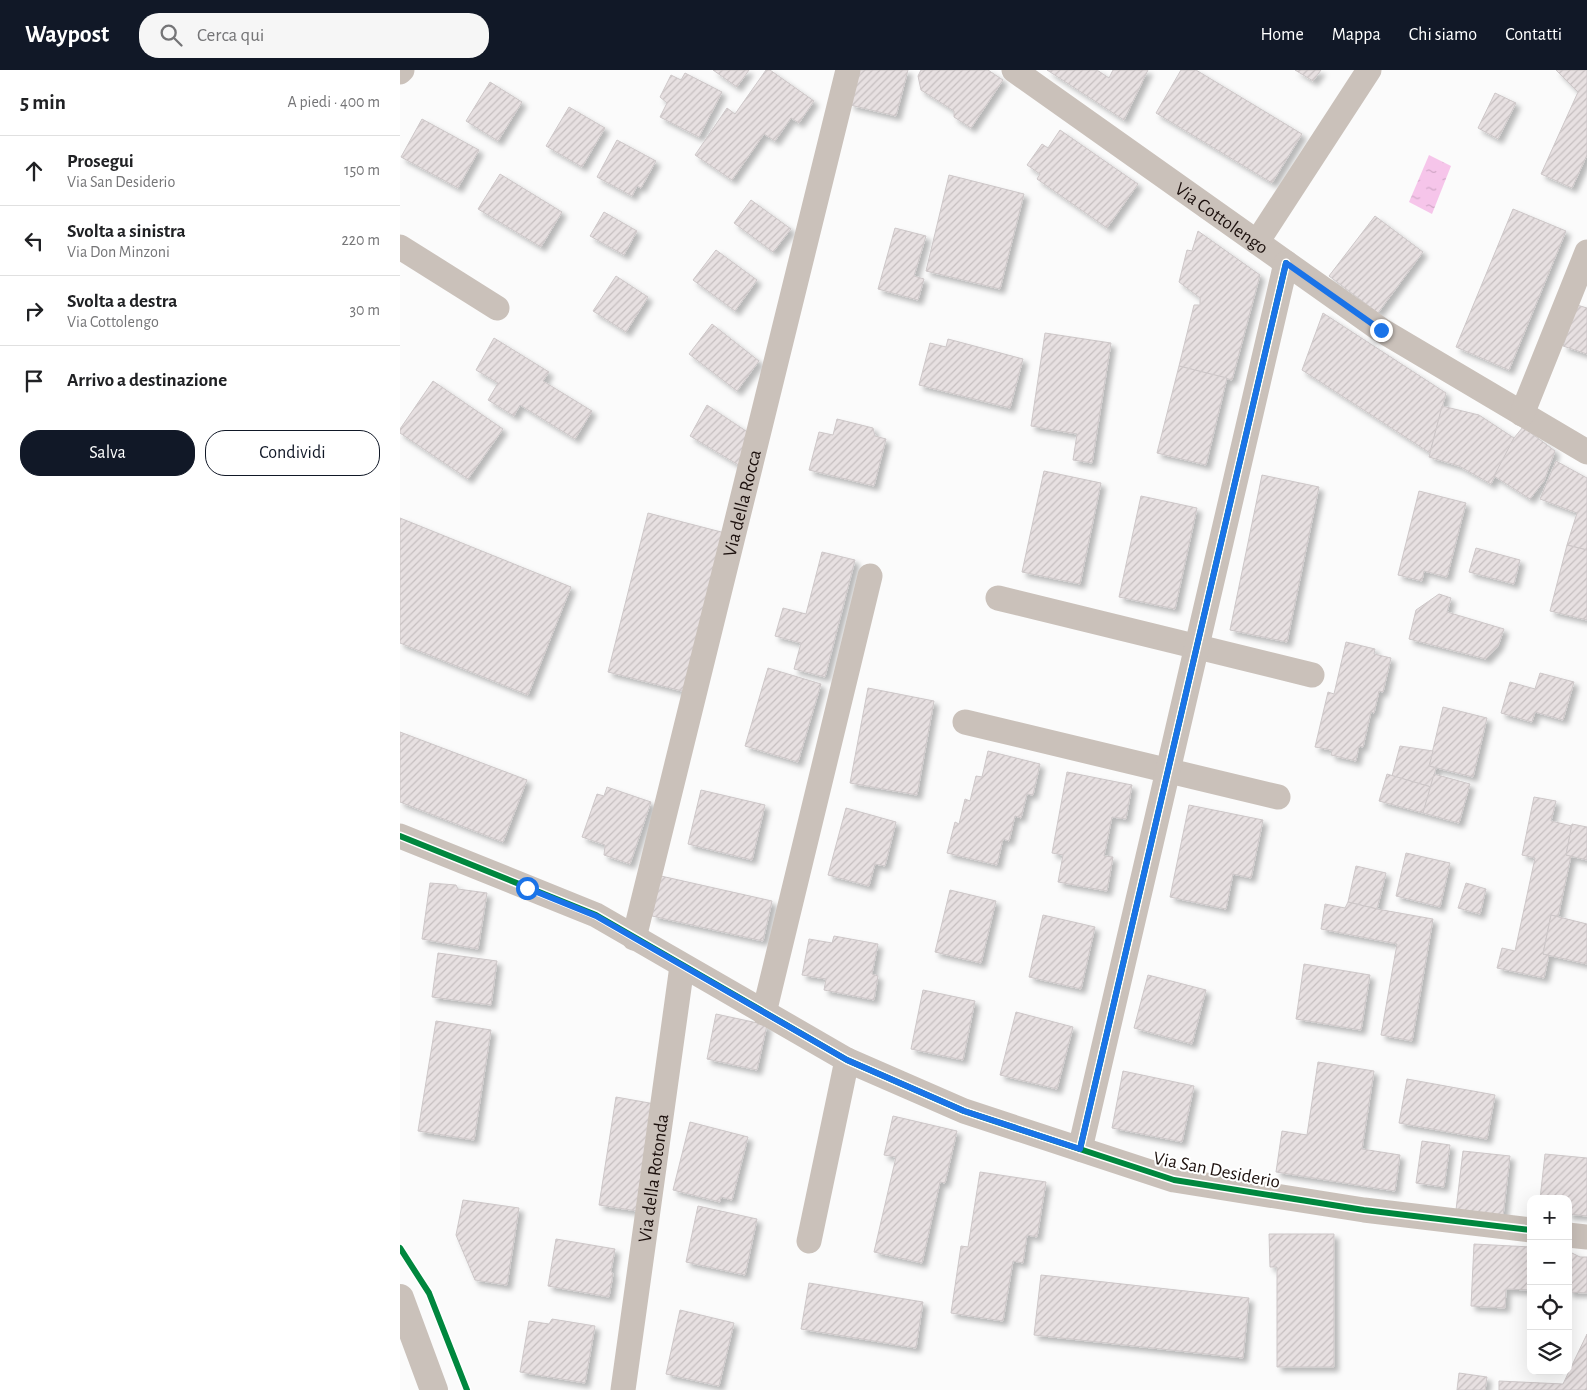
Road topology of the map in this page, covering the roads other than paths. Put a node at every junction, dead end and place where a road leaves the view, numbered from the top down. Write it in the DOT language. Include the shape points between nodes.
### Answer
graph roads {
  1 [pos="848,70"];
  2 [pos="1369,70"];
  3 [pos="1018,71"];
  4 [pos="1257,242"];
  5 [pos="400,247"];
  6 [pos="1587,252"];
  7 [pos="1286,263"];
  8 [pos="497,308"];
  9 [pos="1522,414"];
  10 [pos="1587,452"];
  11 [pos="870,576"];
  12 [pos="998,598"];
  13 [pos="1196,646"];
  14 [pos="1312,675"];
  15 [pos="965,722"];
  16 [pos="1167,770"];
  17 [pos="1278,797"];
  18 [pos="400,836"];
  19 [pos="634,938"];
  20 [pos="682,966"];
  21 [pos="764,1013"];
  22 [pos="847,1060"];
  23 [pos="1080,1149"];
  24 [pos="1527,1230"];
  25 [pos="1572,1235"];
  26 [pos="1587,1237"];
  27 [pos="809,1241"];
  28 [pos="400,1298"];
  29 [pos="434,1390"];
  30 [pos="624,1390"];
  1 -- 19 [label="street, Via della Rocca"];
  2 -- 4 [label="street"];
  3 -- 4 [label="street, Via Cottolengo"];
  4 -- 7 [label="street, Via Cottolengo"];
  5 -- 8 [label="street"];
  6 -- 9 [label="street"];
  7 -- 9 [label="street, Via Cottolengo" via="1381,330"];
  7 -- 13 [label="street"];
  9 -- 10 [label="street, Via Cottolengo"];
  11 -- 21 [label="street"];
  12 -- 13 [label="street"];
  13 -- 14 [label="street"];
  13 -- 16 [label="street"];
  15 -- 16 [label="street"];
  16 -- 17 [label="street"];
  16 -- 23 [label="street"];
  18 -- 19 [label="street, Via San Desiderio" via="596,916"];
  19 -- 20 [label="street, Via San Desiderio"];
  20 -- 21 [label="street, Via San Desiderio"];
  20 -- 30 [label="street, Via della Rotonda"];
  21 -- 22 [label="street, Via San Desiderio"];
  22 -- 23 [label="street, Via San Desiderio" via="964,1111"];
  22 -- 27 [label="street"];
  23 -- 24 [label="street, Via San Desiderio" via="1174,1180 1364,1210"];
  25 -- 26 [label="street"];
  28 -- 29 [label="street"];
}
